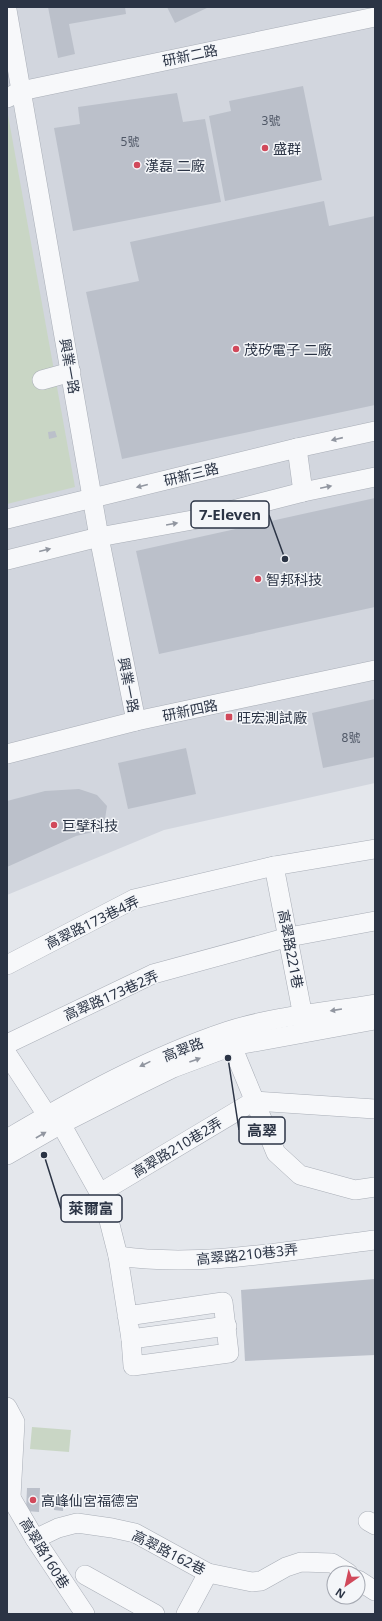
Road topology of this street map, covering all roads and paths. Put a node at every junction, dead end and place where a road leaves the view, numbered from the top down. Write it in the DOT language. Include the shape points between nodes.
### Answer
graph roads {
  1 [pos="7,10"];
  2 [pos="375,17"];
  3 [pos="14,94"];
  4 [pos="71,372"];
  5 [pos="42,380"];
  6 [pos="375,431"];
  7 [pos="297,448"];
  8 [pos="375,477"];
  9 [pos="304,492"];
  10 [pos="92,498"];
  11 [pos="7,519"];
  12 [pos="99,537"];
  13 [pos="7,560"];
  14 [pos="375,670"];
  15 [pos="136,722"];
  16 [pos="7,754"];
  17 [pos="375,849"];
  18 [pos="274,866"];
  19 [pos="375,921"];
  20 [pos="289,937"];
  21 [pos="7,965"];
  22 [pos="375,1004"];
  23 [pos="375,1020"];
  24 [pos="304,1024"];
  25 [pos="231,1039"];
  26 [pos="7,1044"];
  27 [pos="7,1054"];
  28 [pos="254,1101"];
  29 [pos="375,1109"];
  30 [pos="54,1119"];
  31 [pos="7,1139"];
  32 [pos="7,1155"];
  33 [pos="375,1187"];
  34 [pos="100,1193"];
  35 [pos="375,1240"];
  36 [pos="118,1256"];
  37 [pos="127,1316"];
  38 [pos="227,1326"];
  39 [pos="131,1339"];
  40 [pos="7,1407"];
  41 [pos="9,1494"];
  42 [pos="35,1539"];
  43 [pos="335,1565"];
  44 [pos="208,1573"];
  45 [pos="85,1575"];
  46 [pos="366,1585"];
  47 [pos="375,1591"];
  48 [pos="85,1614"];
  49 [pos="155,1614"];
  50 [pos="186,1614"];
  1 -- 3 [label="street, 興業一路"];
  2 -- 3 [label="street, 研新二路"];
  3 -- 4 [label="street, 興業一路"];
  4 -- 5 [label="street"];
  4 -- 10 [label="street, 興業一路"];
  6 -- 7 [label="street, 研新三路, one-way"];
  7 -- 9 [label="street"];
  7 -- 10 [label="street, 研新三路, one-way"];
  9 -- 8 [label="street, one-way"];
  12 -- 9 [label="street, one-way" via="198,519"];
  10 -- 11 [label="street, 研新三路"];
  10 -- 12 [label="street, 興業一路"];
  13 -- 12 [label="street, one-way"];
  12 -- 15 [label="street, 興業一路"];
  14 -- 15 [label="street, 研新四路"];
  15 -- 16 [label="street, 研新四路"];
  17 -- 18 [label="street, 高翠路173巷4弄"];
  18 -- 20 [label="street, 高翠路221巷"];
  18 -- 21 [label="street, 高翠路173巷4弄" via="134,899"];
  19 -- 20 [label="street, 高翠路173巷2弄"];
  20 -- 24 [label="street, 高翠路221巷"];
  20 -- 26 [label="street, 高翠路173巷2弄" via="153,974"];
  22 -- 24 [label="street, 高翠路, one-way"];
  23 -- 24 [label="street, 高翠路"];
  24 -- 25 [label="street, 高翠路"];
  25 -- 28 [label="street"];
  25 -- 30 [label="street, 高翠路" via="173,1068"];
  27 -- 30 [label="street"];
  28 -- 29 [label="street"];
  28 -- 33 [label="street" via="276,1153 300,1175 355,1190"];
  28 -- 34 [label="street, 高翠路210巷2弄"];
  30 -- 31 [label="street, 高翠路"];
  32 -- 30 [label="street, 高翠路, one-way"];
  30 -- 34 [label="street"];
  34 -- 36 [label="street"];
  35 -- 36 [label="street, 高翠路210巷3弄" via="206,1261"];
  36 -- 37 [label="street"];
  37 -- 38 [label="street" via="224,1302"];
  37 -- 39 [label="street"];
  38 -- 39 [label="street"];
  38 -- 39 [label="street" via="229,1353 178,1360 133,1366"];
  40 -- 41 [label="street" via="15,1422"];
  41 -- 42 [label="street, 高翠路160巷"];
  42 -- 44 [label="street, 高翠路162巷" via="58,1528 77,1523 112,1528 135,1533"];
  42 -- 48 [label="street, 高翠路160巷"];
  43 -- 44 [label="street, 高翠路162巷" via="301,1562 261,1581 252,1582"];
  44 -- 50 [label="street"];
  45 -- 49 [label="street"];
  46 -- 47 [label="street"];
}
